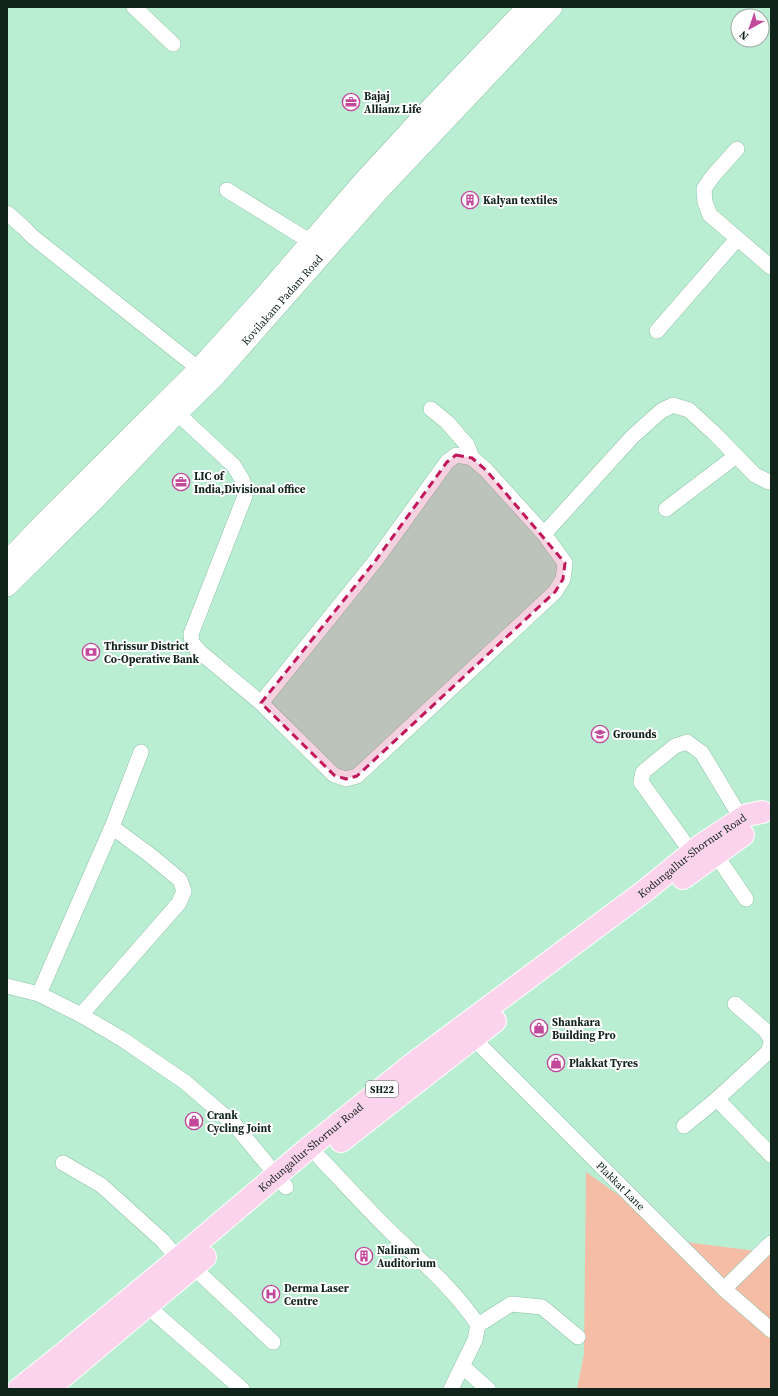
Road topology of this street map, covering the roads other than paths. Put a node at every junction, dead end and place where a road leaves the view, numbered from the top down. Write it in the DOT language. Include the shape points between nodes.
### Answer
graph roads {
  1 [pos="134,7"];
  2 [pos="528,7"];
  3 [pos="552,7"];
  4 [pos="173,44"];
  5 [pos="737,149"];
  6 [pos="227,190"];
  7 [pos="7,213"];
  8 [pos="737,239"];
  9 [pos="311,242"];
  10 [pos="771,267"];
  11 [pos="657,331"];
  12 [pos="206,374"];
  13 [pos="430,408"];
  14 [pos="177,413"];
  15 [pos="736,456"];
  16 [pos="472,458"];
  17 [pos="771,481"];
  18 [pos="666,509"];
  19 [pos="544,534"];
  20 [pos="7,562"];
  21 [pos="7,586"];
  22 [pos="261,703"];
  23 [pos="141,752"];
  24 [pos="766,808"];
  25 [pos="741,818"];
  26 [pos="112,827"];
  27 [pos="692,853"];
  28 [pos="716,855"];
  29 [pos="746,899"];
  30 [pos="7,986"];
  31 [pos="39,994"];
  32 [pos="735,1004"];
  33 [pos="81,1015"];
  34 [pos="473,1038"];
  35 [pos="771,1039"];
  36 [pos="771,1043"];
  37 [pos="717,1099"];
  38 [pos="684,1126"];
  39 [pos="771,1155"];
  40 [pos="320,1158"];
  41 [pos="63,1163"];
  42 [pos="281,1182"];
  43 [pos="771,1243"];
  44 [pos="185,1263"];
  45 [pos="724,1288"];
  46 [pos="147,1306"];
  47 [pos="478,1326"];
  48 [pos="771,1330"];
  49 [pos="578,1337"];
  50 [pos="272,1342"];
  51 [pos="463,1367"];
  52 [pos="19,1389"];
  53 [pos="48,1389"];
  54 [pos="242,1389"];
  55 [pos="451,1389"];
  56 [pos="488,1389"];
  1 -- 4 [label="street"];
  2 -- 9 [label="main road, Kovilakam Padam Road" via="431,108"];
  3 -- 12 [label="main road, Kovilakam Padam Road"];
  5 -- 8 [label="street" via="704,189 710,215"];
  6 -- 9 [label="street"];
  7 -- 12 [label="street" via="33,237"];
  8 -- 10 [label="street"];
  8 -- 11 [label="street"];
  9 -- 12 [label="main road, Kovilakam Padam Road" via="262,299"];
  12 -- 14 [label="main road, Kovilakam Padam Road"];
  12 -- 20 [label="main road, Kovilakam Padam Road" via="45,522"];
  13 -- 16 [label="street" via="447,422 467,445"];
  14 -- 21 [label="main road, Kovilakam Padam Road"];
  14 -- 22 [label="street" via="234,466 243,481 245,496 191,634 192,643"];
  15 -- 17 [label="street" via="755,475"];
  15 -- 18 [label="street"];
  15 -- 19 [label="street" via="689,410 673,405 632,437"];
  16 -- 19 [label="street"];
  16 -- 22 [label="street" via="456,455 447,462 376,560"];
  19 -- 22 [label="street" via="565,563 563,579 555,592 357,776 346,779 334,775"];
  23 -- 26 [label="street"];
  24 -- 25 [label="main road, Kodungallur-Shornur Road / SH22"];
  24 -- 28 [label="main road, Kodungallur-Shornur Road / SH22" via="752,829"];
  25 -- 27 [label="main road, Kodungallur-Shornur Road / SH22"];
  25 -- 27 [label="street" via="702,753 687,742 675,746 643,772 641,782"];
  26 -- 31 [label="street"];
  26 -- 33 [label="street" via="180,880 184,891 179,903"];
  27 -- 42 [label="main road, Kodungallur-Shornur Road / SH22" via="410,1066"];
  28 -- 29 [label="street"];
  28 -- 34 [label="main road, Kodungallur-Shornur Road / SH22"];
  30 -- 31 [label="street"];
  31 -- 33 [label="street"];
  32 -- 35 [label="street" via="765,1030"];
  33 -- 42 [label="street" via="186,1082 234,1124"];
  34 -- 40 [label="main road, Kodungallur-Shornur Road / SH22"];
  34 -- 45 [label="street, Plakkat Lane"];
  36 -- 37 [label="street" via="768,1052"];
  37 -- 38 [label="street"];
  37 -- 39 [label="street"];
  40 -- 42 [label="main road, Kodungallur-Shornur Road / SH22"];
  40 -- 47 [label="street" via="449,1288"];
  41 -- 44 [label="street" via="101,1185"];
  42 -- 44 [label="main road, Kodungallur-Shornur Road / SH22"];
  43 -- 45 [label="street"];
  44 -- 46 [label="main road, Kodungallur-Shornur Road / SH22"];
  44 -- 50 [label="street"];
  44 -- 52 [label="main road, Kodungallur-Shornur Road / SH22"];
  45 -- 48 [label="street, Plakkat Lane"];
  46 -- 53 [label="main road, Kodungallur-Shornur Road / SH22"];
  46 -- 54 [label="street"];
  47 -- 49 [label="street" via="511,1304 542,1307"];
  47 -- 51 [label="street"];
  51 -- 55 [label="street"];
  51 -- 56 [label="street"];
}
